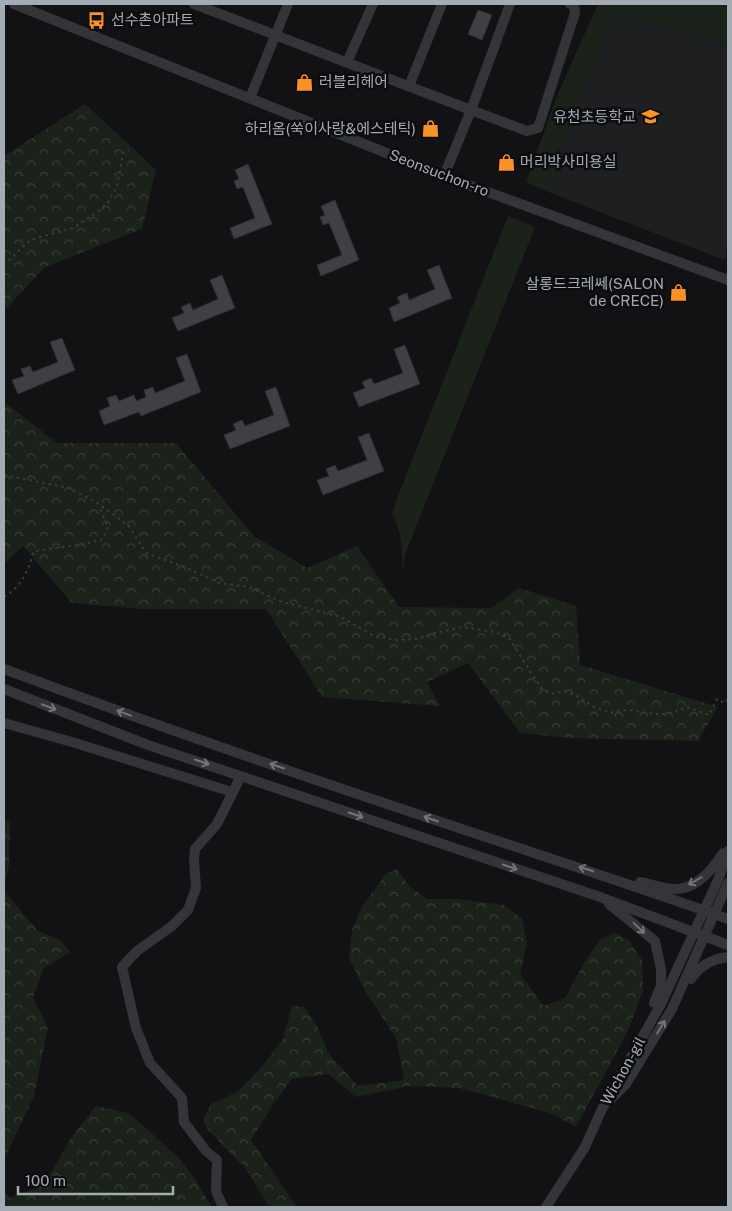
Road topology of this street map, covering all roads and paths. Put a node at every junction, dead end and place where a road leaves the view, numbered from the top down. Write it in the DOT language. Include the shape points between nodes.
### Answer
graph roads {
  1 [pos="14,4"];
  2 [pos="194,4"];
  3 [pos="288,4"];
  4 [pos="373,4"];
  5 [pos="442,4"];
  6 [pos="510,4"];
  7 [pos="572,4"];
  8 [pos="214,7"];
  9 [pos="274,36"];
  10 [pos="347,62"];
  11 [pos="409,86"];
  12 [pos="250,98"];
  13 [pos="471,110"];
  14 [pos="129,150"];
  15 [pos="444,176"];
  16 [pos="4,265"];
  17 [pos="728,280"];
  18 [pos="4,475"];
  19 [pos="98,504"];
  20 [pos="4,597"];
  21 [pos="4,669"];
  22 [pos="4,689"];
  23 [pos="728,699"];
  24 [pos="4,723"];
  25 [pos="241,776"];
  26 [pos="232,792"];
  27 [pos="728,846"];
  28 [pos="728,851"];
  29 [pos="608,876"];
  30 [pos="728,883"];
  31 [pos="600,897"];
  32 [pos="704,910"];
  33 [pos="714,914"];
  34 [pos="728,919"];
  35 [pos="694,932"];
  36 [pos="705,936"];
  37 [pos="728,944"];
  38 [pos="728,956"];
  39 [pos="672,1009"];
  40 [pos="644,1031"];
  41 [pos="602,1109"];
  42 [pos="223,1207"];
  43 [pos="546,1207"];
  1 -- 12 [label="street, Seonsuchon-ro"];
  2 -- 8 [label="street"];
  3 -- 9 [label="street"];
  4 -- 10 [label="street"];
  5 -- 11 [label="street"];
  6 -- 13 [label="street"];
  7 -- 13 [label="street" via="576,13 538,128 527,131"];
  8 -- 9 [label="street"];
  9 -- 10 [label="street"];
  9 -- 12 [label="street"];
  10 -- 11 [label="street"];
  11 -- 13 [label="street"];
  12 -- 15 [label="street, Seonsuchon-ro"];
  13 -- 15 [label="street"];
  14 -- 16 [label="path" via="123,153 117,186 99,211 73,228 30,240"];
  15 -- 17 [label="street, Seonsuchon-ro"];
  18 -- 19 [label="path" via="69,488"];
  19 -- 20 [label="path" via="108,527 103,538 85,544 34,551 28,572 18,587"];
  19 -- 23 [label="path" via="129,526 146,553 219,583 249,587 279,601 342,617 374,636 417,640 462,627 494,632 508,638 541,688 551,694 565,691 611,713 631,710 672,713 686,707 709,715 717,699 725,703"];
  29 -- 21 [label="street, one-way" via="158,726"];
  22 -- 25 [label="street, one-way"];
  24 -- 26 [label="street"];
  25 -- 26 [label="street"];
  25 -- 31 [label="street, one-way"];
  26 -- 42 [label="street" via="217,824 196,849 196,888 188,910 122,966 136,1028 150,1063 182,1098 184,1122 217,1160 216,1191"];
  27 -- 29 [label="street, one-way" via="703,877 694,884 675,889"];
  28 -- 32 [label="street, Wichon-gil"];
  29 -- 32 [label="street"];
  30 -- 33 [label="street"];
  31 -- 35 [label="street"];
  31 -- 40 [label="street, one-way" via="655,942 661,986"];
  32 -- 33 [label="street"];
  32 -- 35 [label="street, Wichon-gil"];
  33 -- 34 [label="street"];
  33 -- 36 [label="street"];
  35 -- 36 [label="street"];
  35 -- 40 [label="street, Wichon-gil" via="661,1004"];
  36 -- 37 [label="street"];
  36 -- 39 [label="street"];
  38 -- 39 [label="street" via="716,958 697,969"];
  41 -- 39 [label="street, one-way" via="626,1084"];
  40 -- 41 [label="street, Wichon-gil"];
  41 -- 43 [label="street, Wichon-gil" via="585,1147"];
}
